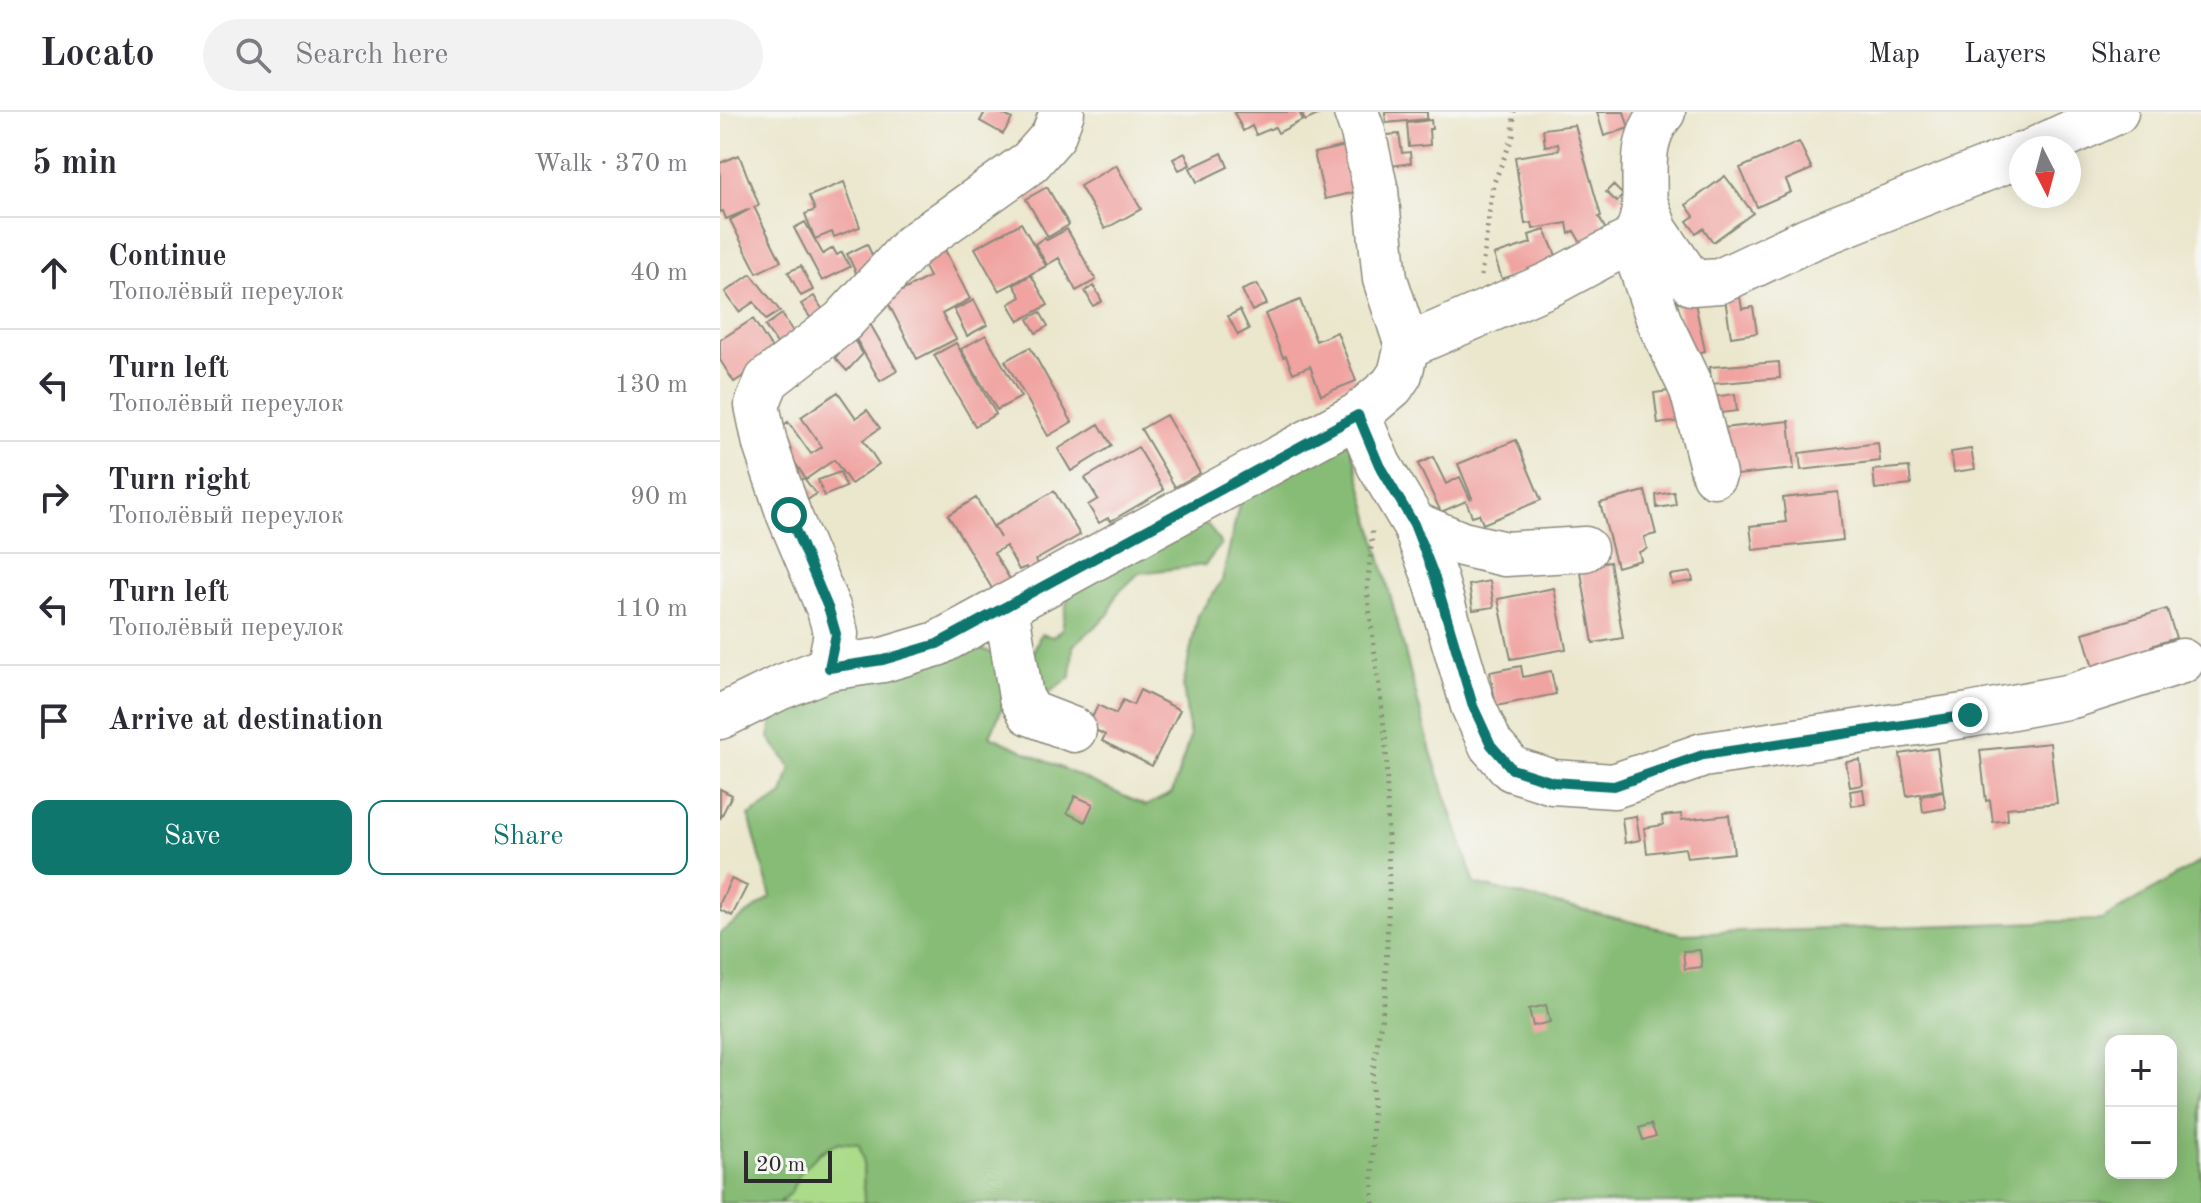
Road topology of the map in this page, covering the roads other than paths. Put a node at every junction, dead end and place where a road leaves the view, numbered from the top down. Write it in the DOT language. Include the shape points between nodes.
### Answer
graph roads {
  1 [pos="1062,112"];
  2 [pos="1356,112"];
  3 [pos="1663,112"];
  4 [pos="2116,112"];
  5 [pos="2064,136"];
  6 [pos="2009,160"];
  7 [pos="1638,221"];
  8 [pos="1407,346"];
  9 [pos="1358,415"];
  10 [pos="1714,475"];
  11 [pos="1414,524"];
  12 [pos="1585,549"];
  13 [pos="1006,606"];
  14 [pos="2182,661"];
  15 [pos="829,668"];
  16 [pos="720,717"];
  17 [pos="1074,730"];
  1 -- 15 [label="street" via="1053,136 1030,162 912,246 843,321 767,380 757,405 765,444 836,634"];
  2 -- 8 [label="street" via="1376,191 1385,279"];
  3 -- 7 [label="street" via="1651,126 1643,160"];
  4 -- 5 [label="street"];
  6 -- 7 [label="street" via="1811,238 1720,281 1692,283 1656,231"];
  7 -- 8 [label="street" via="1550,284"];
  7 -- 10 [label="street" via="1659,321 1692,390"];
  8 -- 9 [label="street" via="1392,386"];
  9 -- 11 [label="street" via="1379,465"];
  9 -- 13 [label="street"];
  11 -- 12 [label="street" via="1505,554"];
  11 -- 14 [label="street" via="1473,706 1491,745 1512,769 1553,782 1614,786 1703,755 2072,696"];
  13 -- 15 [label="street" via="937,644"];
  13 -- 17 [label="street" via="1021,697 1030,713"];
  15 -- 16 [label="street"];
}
